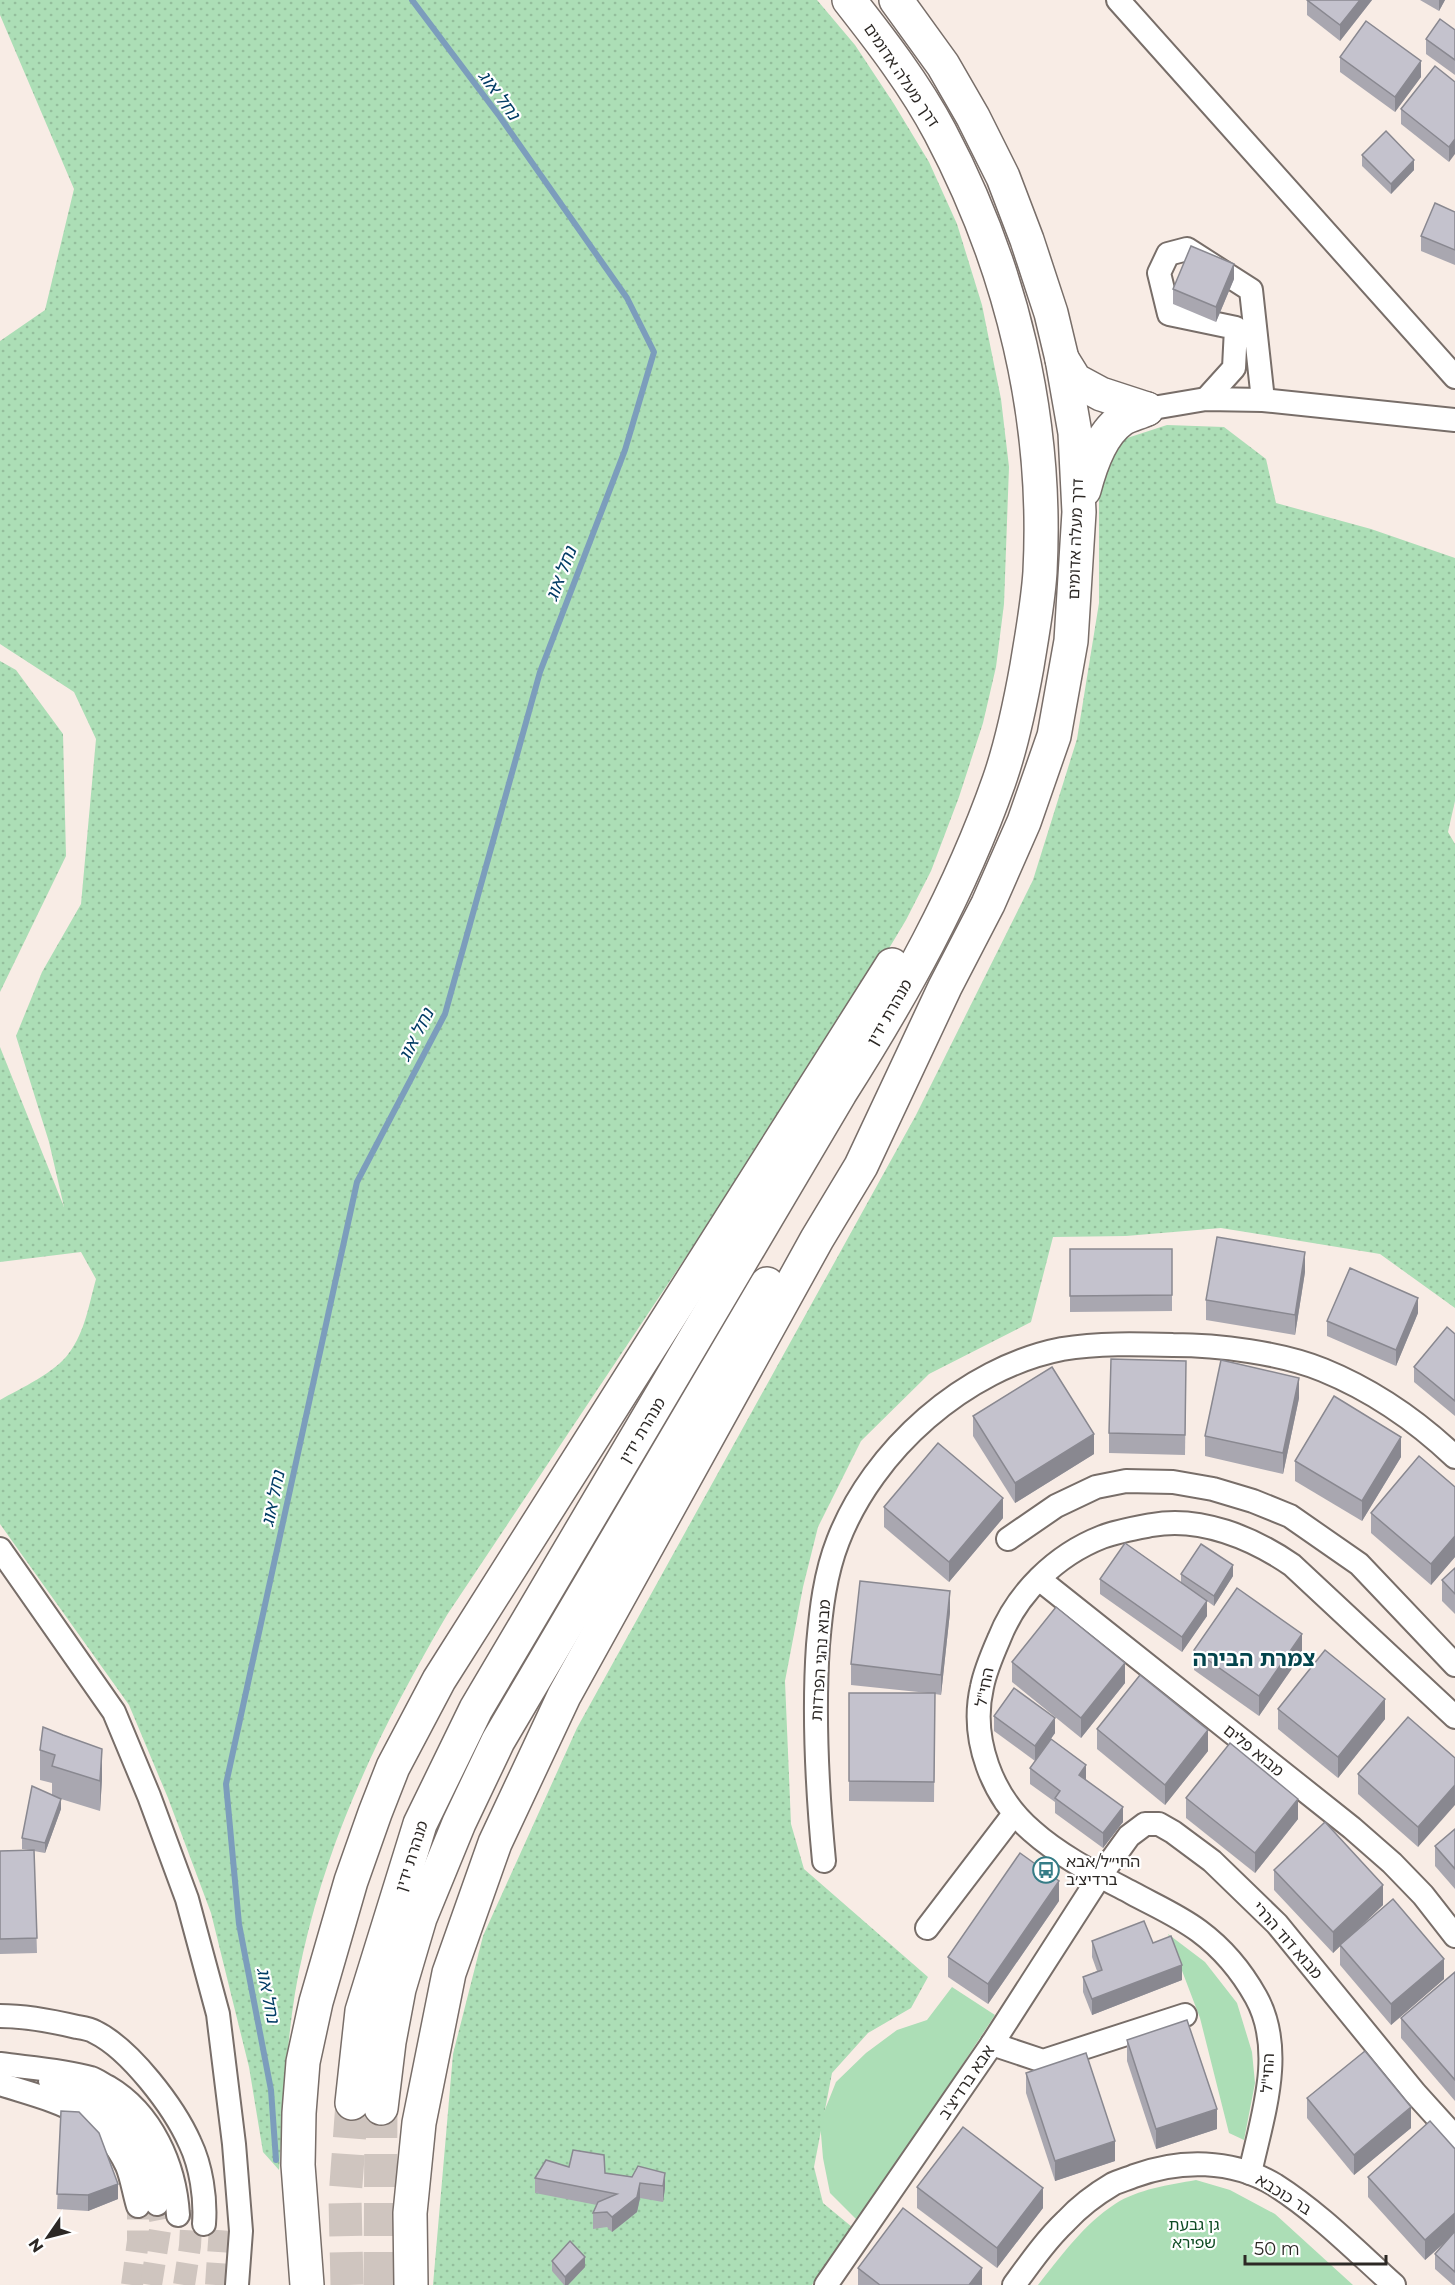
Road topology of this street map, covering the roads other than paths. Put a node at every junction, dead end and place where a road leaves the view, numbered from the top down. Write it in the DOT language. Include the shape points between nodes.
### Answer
graph roads {
  1 [pos="849,0"];
  2 [pos="896,0"];
  3 [pos="1118,0"];
  4 [pos="1062,359"];
  5 [pos="1455,377"];
  6 [pos="1206,399"];
  7 [pos="1263,400"];
  8 [pos="1147,409"];
  9 [pos="1455,420"];
  10 [pos="1079,512"];
  11 [pos="999,782"];
  12 [pos="945,987"];
  13 [pos="1455,1457"];
  14 [pos="1008,1539"];
  15 [pos="0,1549"];
  16 [pos="1039,1579"];
  17 [pos="1455,1667"];
  18 [pos="1432,1698"];
  19 [pos="1455,1717"];
  20 [pos="1014,1814"];
  21 [pos="824,1861"];
  22 [pos="1100,1876"];
  23 [pos="927,1928"];
  24 [pos="1455,1936"];
  25 [pos="1185,2015"];
  26 [pos="0,2016"];
  27 [pos="992,2044"];
  28 [pos="0,2064"];
  29 [pos="0,2084"];
  30 [pos="1455,2137"];
  31 [pos="1250,2173"];
  32 [pos="237,2285"];
  33 [pos="307,2285"];
  34 [pos="411,2285"];
  35 [pos="826,2285"];
  36 [pos="1014,2285"];
  37 [pos="1394,2285"];
  1 -- 11 [label="highway, דרך מעלה אדומים" via="893,57 968,189 996,257 1016,323 1029,389 1041,511 1040,574 1022,694"];
  2 -- 4 [label="highway, דרך מעלה אדומים" via="943,64 1003,177 1051,313"];
  3 -- 5 [label="street"];
  4 -- 8 [label="highway" via="1075,380 1101,394"];
  4 -- 10 [label="highway, דרך מעלה אדומים" via="1075,433"];
  6 -- 7 [label="street"];
  6 -- 7 [label="street" via="1234,368 1236,328 1169,314 1159,273 1168,254 1187,249 1251,290"];
  6 -- 8 [label="street"];
  7 -- 9 [label="street"];
  8 -- 10 [label="highway" via="1121,420 1103,440 1088,474"];
  10 -- 12 [label="highway, דרך מעלה אדומים" via="1071,641 1054,736 1024,822"];
  11 -- 12 [label="highway, מנהרת ידין" via="941,921 476,1709 417,1835 362,2011 367,2105 389,2042 420,1918 498,1741"];
  11 -- 33 [label="highway" via="955,871 438,1680 393,1767 351,1881 303,2062 298,2165"];
  12 -- 34 [label="highway" via="861,1166 564,1696 495,1843 449,1973 419,2123 410,2213"];
  13 -- 21 [label="street, מבוא נהגי הפרדות" via="1400,1412 1322,1369 1266,1354 1203,1345 1128,1344 1062,1349 999,1371 955,1396 922,1421 894,1450 854,1508 837,1542 818,1645 815,1749"];
  14 -- 17 [label="street" via="1056,1506 1096,1488 1126,1481 1173,1482 1213,1489 1290,1516 1351,1558"];
  15 -- 32 [label="street" via="114,1712 187,1899 218,2013 241,2232"];
  16 -- 18 [label="street, החי\"ל" via="1054,1565 1101,1538 1131,1529 1164,1523 1233,1534 1270,1550 1292,1565"];
  16 -- 20 [label="street, החי\"ל" via="1013,1610 1002,1632 989,1661 979,1711 988,1769"];
  16 -- 24 [label="street, מבוא פלים" via="1352,1828 1423,1895"];
  17 -- 18 [label="street"];
  18 -- 19 [label="street, החי\"ל"];
  20 -- 22 [label="street, החי\"ל" via="1054,1849"];
  20 -- 23 [label="street"];
  22 -- 27 [label="street, אבא ברדיצ'ב"];
  22 -- 30 [label="street, מבוא דוד הררי" via="1129,1836 1145,1824 1159,1824 1212,1861 1277,1924"];
  22 -- 31 [label="street, החי\"ל" via="1198,1930 1231,1961 1255,1996 1263,2012 1270,2062 1268,2091"];
  25 -- 27 [label="street" via="1043,2061"];
  26 -- 28 [label="street" via="52,2021 95,2031 131,2059 204,2155 220,2201 198,2219 182,2159 162,2126 137,2098 93,2079"];
  27 -- 35 [label="street, אבא ברדיצ'ב"];
  28 -- 29 [label="street" via="101,2102 128,2128 142,2153 147,2205 127,2166 98,2124 68,2106"];
  31 -- 36 [label="street, בר כוכבא" via="1228,2166 1178,2165 1114,2183 1065,2221"];
  31 -- 37 [label="street, בר כוכבא" via="1273,2184 1319,2217"];
}
